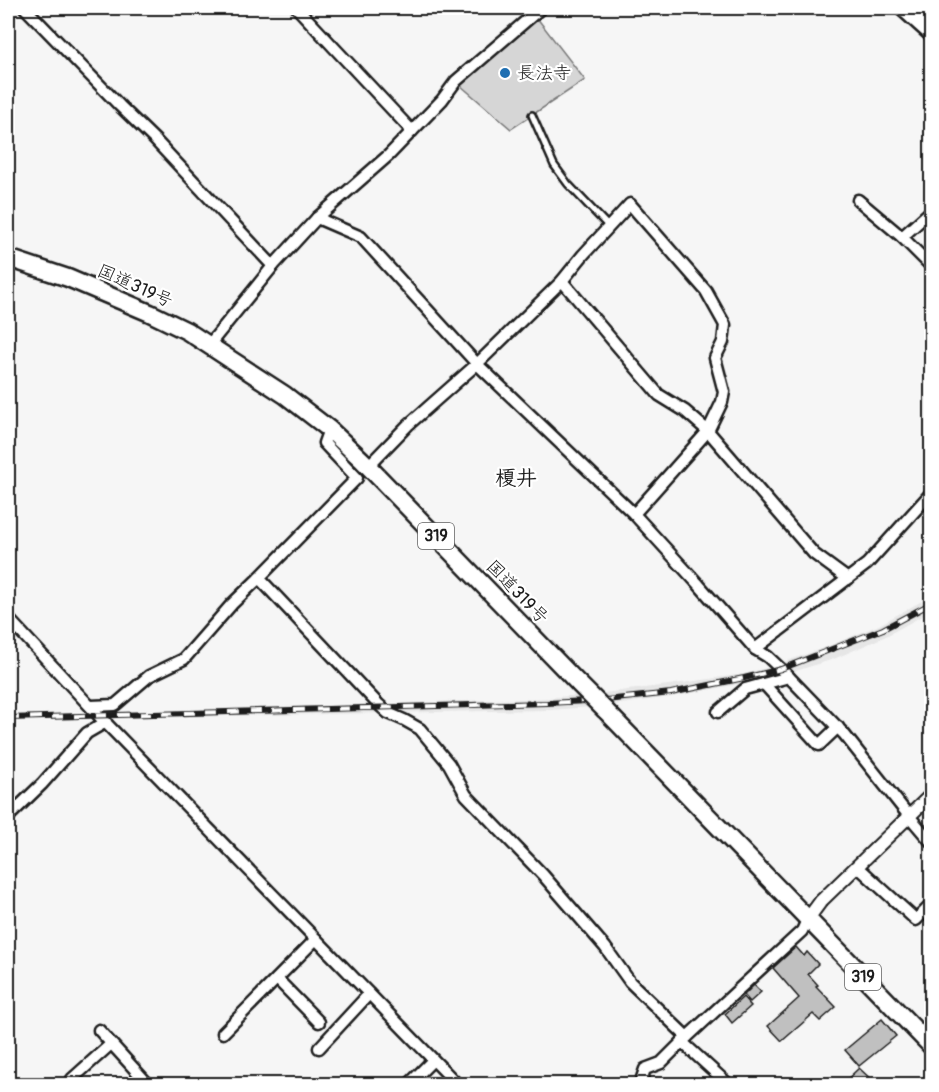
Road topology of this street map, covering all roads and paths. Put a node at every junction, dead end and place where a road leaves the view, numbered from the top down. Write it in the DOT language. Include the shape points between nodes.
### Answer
graph roads {
  1 [pos="25,8"];
  2 [pos="297,8"];
  3 [pos="541,8"];
  4 [pos="903,8"];
  5 [pos="932,34"];
  6 [pos="532,115"];
  7 [pos="412,131"];
  8 [pos="858,200"];
  9 [pos="932,210"];
  10 [pos="317,218"];
  11 [pos="609,227"];
  12 [pos="902,237"];
  13 [pos="8,258"];
  14 [pos="273,266"];
  15 [pos="932,267"];
  16 [pos="562,281"];
  17 [pos="209,345"];
  18 [pos="477,364"];
  19 [pos="329,429"];
  20 [pos="708,431"];
  21 [pos="374,460"];
  22 [pos="932,492"];
  23 [pos="634,514"];
  24 [pos="259,578"];
  25 [pos="848,579"];
  26 [pos="8,618"];
  27 [pos="754,649"];
  28 [pos="789,677"];
  29 [pos="764,684"];
  30 [pos="91,706"];
  31 [pos="718,712"];
  32 [pos="105,722"];
  33 [pos="838,727"];
  34 [pos="932,794"];
  35 [pos="909,816"];
  36 [pos="8,817"];
  37 [pos="932,843"];
  38 [pos="857,866"];
  39 [pos="932,904"];
  40 [pos="807,920"];
  41 [pos="316,939"];
  42 [pos="277,979"];
  43 [pos="369,994"];
  44 [pos="318,1022"];
  45 [pos="99,1030"];
  46 [pos="223,1034"];
  47 [pos="685,1039"];
  48 [pos="111,1044"];
  49 [pos="932,1047"];
  50 [pos="319,1048"];
  51 [pos="433,1060"];
  52 [pos="72,1079"];
  53 [pos="148,1084"];
  54 [pos="409,1084"];
  55 [pos="457,1084"];
  56 [pos="640,1084"];
  57 [pos="728,1084"];
  1 -- 14 [label="street"];
  2 -- 7 [label="street"];
  3 -- 7 [label="street" via="456,81"];
  4 -- 5 [label="main road"];
  6 -- 11 [label="lane" via="554,165"];
  7 -- 10 [label="street"];
  8 -- 12 [label="street"];
  9 -- 12 [label="street"];
  10 -- 14 [label="street"];
  10 -- 18 [label="street" via="361,237"];
  11 -- 16 [label="street"];
  11 -- 20 [label="street" via="630,204 706,291 725,326 716,358 724,392"];
  12 -- 15 [label="street"];
  13 -- 17 [label="highway, 国道319号 / 319" via="68,278 150,313"];
  14 -- 17 [label="street"];
  16 -- 18 [label="street"];
  16 -- 20 [label="street" via="659,395"];
  17 -- 19 [label="highway, 国道319号 / 319"];
  18 -- 21 [label="street" via="408,424"];
  18 -- 23 [label="street"];
  19 -- 24 [label="street" via="324,443 357,478"];
  19 -- 40 [label="highway, 国道319号 / 319, bridge"];
  20 -- 23 [label="street"];
  20 -- 25 [label="street" via="814,554"];
  22 -- 25 [label="street" via="867,564"];
  23 -- 27 [label="street"];
  24 -- 30 [label="street" via="184,659 148,676 115,705"];
  24 -- 47 [label="street" via="378,704 420,729 449,764 466,795 543,874 630,982"];
  25 -- 27 [label="street"];
  26 -- 30 [label="street"];
  27 -- 28 [label="street"];
  28 -- 29 [label="street"];
  28 -- 33 [label="street"];
  29 -- 31 [label="street" via="746,689"];
  29 -- 33 [label="street" via="819,745"];
  30 -- 32 [label="street"];
  32 -- 36 [label="street" via="87,733"];
  32 -- 41 [label="street"];
  33 -- 35 [label="street"];
  34 -- 35 [label="street"];
  35 -- 37 [label="street"];
  35 -- 38 [label="street"];
  38 -- 39 [label="street" via="916,920"];
  38 -- 40 [label="street"];
  40 -- 47 [label="street" via="802,931"];
  40 -- 49 [label="highway, 国道319号 / 319"];
  41 -- 42 [label="street"];
  41 -- 43 [label="street"];
  42 -- 44 [label="street"];
  42 -- 46 [label="street"];
  43 -- 50 [label="street"];
  43 -- 51 [label="street"];
  45 -- 48 [label="street"];
  47 -- 56 [label="street" via="661,1063 645,1069"];
  47 -- 57 [label="street"];
  48 -- 52 [label="street"];
  48 -- 53 [label="street"];
  51 -- 54 [label="street"];
  51 -- 55 [label="street"];
}
